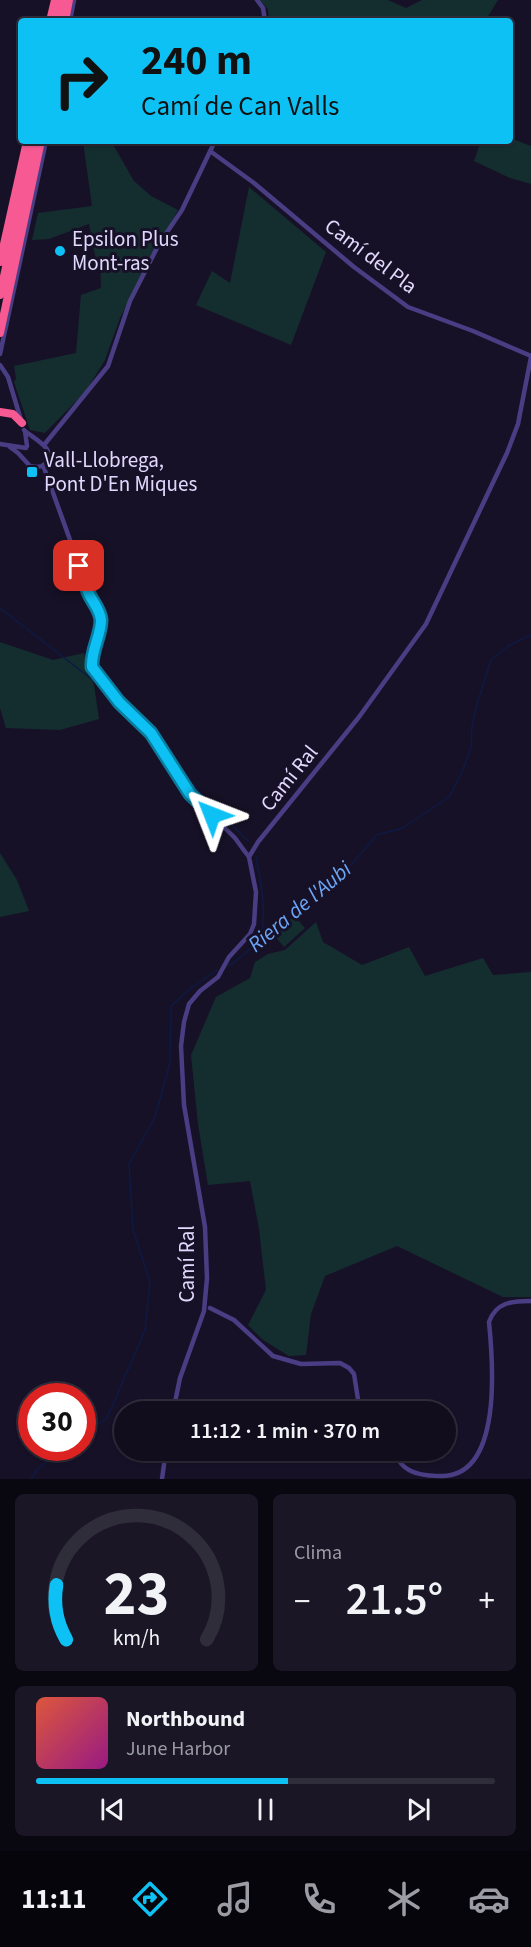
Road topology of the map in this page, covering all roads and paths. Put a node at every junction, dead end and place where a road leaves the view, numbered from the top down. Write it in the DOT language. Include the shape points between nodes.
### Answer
graph roads {
  1 [pos="55,0"];
  2 [pos="62,0"];
  3 [pos="69,0"];
  4 [pos="74,0"];
  5 [pos="257,0"];
  6 [pos="51,18"];
  7 [pos="59,18"];
  8 [pos="66,18"];
  9 [pos="71,18"];
  10 [pos="264,18"];
  11 [pos="26,144"];
  12 [pos="32,144"];
  13 [pos="40,144"];
  14 [pos="45,144"];
  15 [pos="214,144"];
  16 [pos="210,151"];
  17 [pos="0,262"];
  18 [pos="0,295"];
  19 [pos="0,333"];
  20 [pos="0,354"];
  21 [pos="531,357"];
  22 [pos="0,365"];
  23 [pos="0,412"];
  24 [pos="23,426"];
  25 [pos="38,442"];
  26 [pos="0,444"];
  27 [pos="44,445"];
  28 [pos="10,447"];
  29 [pos="26,447"];
  30 [pos="24,459"];
  31 [pos="44,465"];
  32 [pos="249,857"];
  33 [pos="531,1301"];
  34 [pos="210,1308"];
  35 [pos="175,1401"];
  36 [pos="358,1401"];
  37 [pos="164,1461"];
  38 [pos="400,1461"];
  39 [pos="162,1479"];
  1 -- 6 [label="highway"];
  2 -- 7 [label="highway"];
  3 -- 8 [label="highway"];
  4 -- 9 [label="street"];
  5 -- 10 [label="street"];
  11 -- 17 [label="highway"];
  12 -- 18 [label="highway"];
  13 -- 19 [label="highway"];
  14 -- 20 [label="street"];
  15 -- 16 [label="street"];
  16 -- 21 [label="street, Camí del Pla" via="399,301"];
  16 -- 27 [label="street" via="182,210 159,244 130,301 108,366"];
  21 -- 32 [label="street, Camí Ral" via="518,424 507,453 426,624"];
  22 -- 24 [label="street" via="8,377"];
  23 -- 24 [label="highway" via="13,414"];
  24 -- 25 [label="street"];
  24 -- 29 [label="street"];
  25 -- 27 [label="street"];
  25 -- 29 [label="street"];
  26 -- 28 [label="street"];
  27 -- 31 [label="street" via="49,457"];
  28 -- 29 [label="street"];
  28 -- 30 [label="street"];
  29 -- 30 [label="street"];
  30 -- 31 [label="street" via="33,467"];
  31 -- 32 [label="street" via="87,587 100,612 92,667 119,702 151,733 190,794"];
  32 -- 35 [label="street, Camí Ral" via="256,892 254,924 218,977 189,1004 184,1022 184,1104 205,1227 207,1278 204,1311"];
  33 -- 38 [label="street" via="501,1304 492,1313 491,1402 478,1455 470,1466 446,1476 431,1476 405,1468"];
  34 -- 36 [label="street" via="234,1320 273,1356 301,1364 340,1363 349,1368 354,1374"];
  37 -- 39 [label="street"];
}
